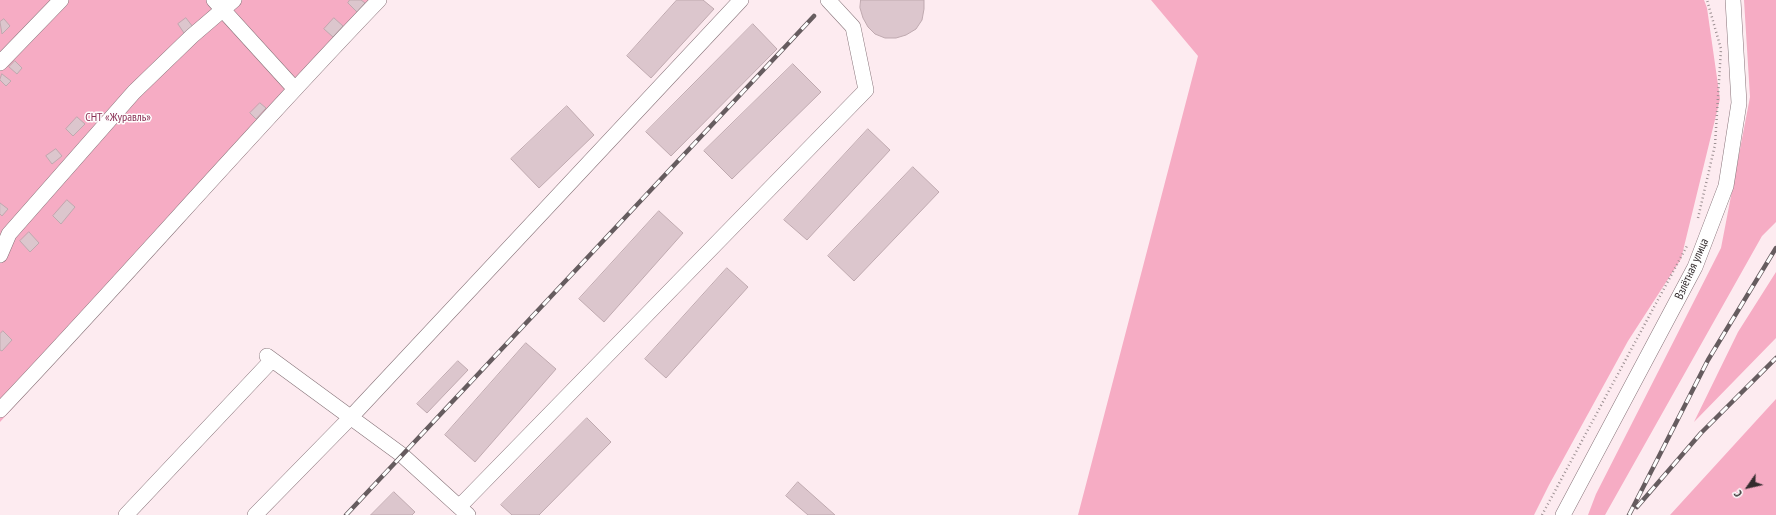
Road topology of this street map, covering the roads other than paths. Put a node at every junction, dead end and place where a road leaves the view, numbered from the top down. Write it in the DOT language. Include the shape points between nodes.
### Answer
graph roads {
  1 [pos="61,0"];
  2 [pos="234,0"];
  3 [pos="379,0"];
  4 [pos="741,0"];
  5 [pos="828,0"];
  6 [pos="1733,0"];
  7 [pos="218,5"];
  8 [pos="0,62"];
  9 [pos="294,88"];
  10 [pos="0,255"];
  11 [pos="0,410"];
  12 [pos="351,417"];
  13 [pos="464,511"];
  14 [pos="126,515"];
  15 [pos="255,515"];
  16 [pos="1563,515"];
  1 -- 8 [label="street"];
  2 -- 7 [label="street"];
  3 -- 9 [label="street"];
  4 -- 12 [label="street"];
  5 -- 13 [label="street" via="853,28 866,90"];
  6 -- 16 [label="street, Взлётная улица" via="1739,103 1726,186 1695,267"];
  7 -- 9 [label="street"];
  7 -- 10 [label="street" via="192,36 134,92 9,234"];
  9 -- 11 [label="street" via="161,237"];
  12 -- 13 [label="street" via="402,455"];
  12 -- 14 [label="street" via="270,358"];
  12 -- 15 [label="street"];
}
